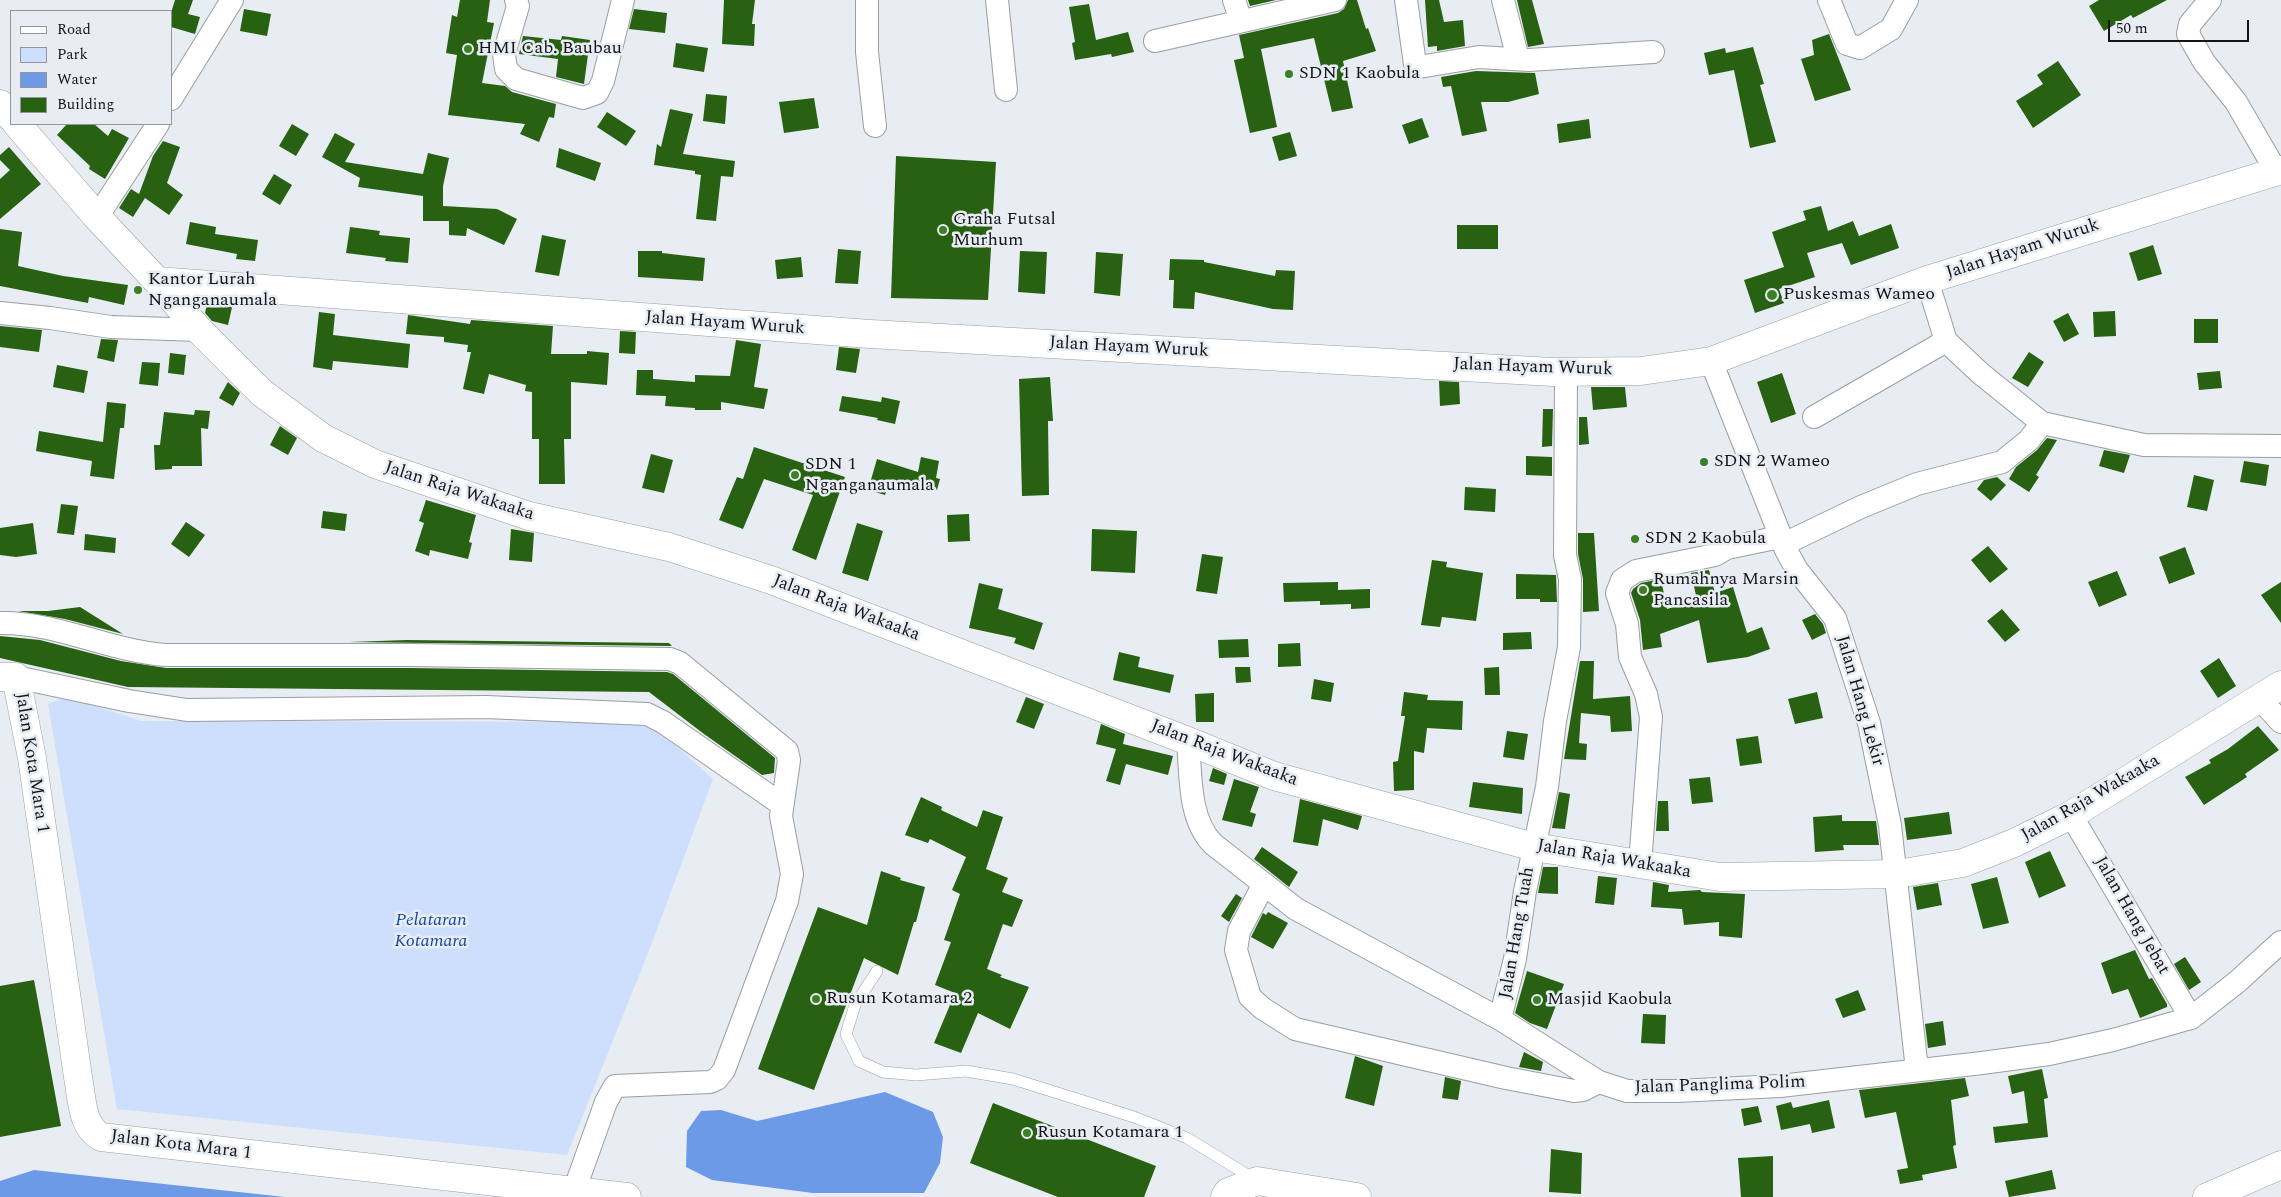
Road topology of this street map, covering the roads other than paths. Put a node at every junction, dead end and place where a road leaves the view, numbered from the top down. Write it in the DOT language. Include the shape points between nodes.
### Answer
graph roads {
  1 [pos="232,0"];
  2 [pos="516,0"];
  3 [pos="623,0"];
  4 [pos="867,0"];
  5 [pos="997,0"];
  6 [pos="1335,0"];
  7 [pos="1406,0"];
  8 [pos="1503,0"];
  9 [pos="1829,0"];
  10 [pos="1907,0"];
  11 [pos="2210,0"];
  12 [pos="1238,10"];
  13 [pos="1155,41"];
  14 [pos="1654,52"];
  15 [pos="1518,59"];
  16 [pos="1006,90"];
  17 [pos="172,97"];
  18 [pos="0,104"];
  19 [pos="10,116"];
  20 [pos="18,125"];
  21 [pos="157,125"];
  22 [pos="875,126"];
  23 [pos="2279,170"];
  24 [pos="97,217"];
  25 [pos="1927,280"];
  26 [pos="157,281"];
  27 [pos="0,313"];
  28 [pos="199,330"];
  29 [pos="1946,341"];
  30 [pos="1711,361"];
  31 [pos="1566,372"];
  32 [pos="1814,417"];
  33 [pos="2042,423"];
  34 [pos="2281,446"];
  35 [pos="1782,541"];
  36 [pos="0,623"];
  37 [pos="8,677"];
  38 [pos="2270,692"];
  39 [pos="2281,722"];
  40 [pos="1188,741"];
  41 [pos="782,804"];
  42 [pos="2072,815"];
  43 [pos="1534,846"];
  44 [pos="1640,864"];
  45 [pos="1897,874"];
  46 [pos="1264,884"];
  47 [pos="2281,942"];
  48 [pos="876,971"];
  49 [pos="2191,1018"];
  50 [pos="1500,1019"];
  51 [pos="1917,1070"];
  52 [pos="1599,1082"];
  53 [pos="2281,1166"];
  54 [pos="1257,1181"];
  55 [pos="574,1191"];
  56 [pos="627,1197"];
  57 [pos="1225,1197"];
  58 [pos="1356,1197"];
  59 [pos="2207,1197"];
  1 -- 17 [label="street"];
  2 -- 3 [label="street" via="518,6 504,54 506,69 516,79 583,98 597,93 603,81"];
  4 -- 22 [label="street"];
  5 -- 16 [label="street"];
  6 -- 12 [label="street"];
  7 -- 15 [label="street" via="1415,64 1419,67 1479,57"];
  8 -- 15 [label="street"];
  9 -- 10 [label="street" via="1847,44 1860,48 1891,29"];
  11 -- 23 [label="street" via="2190,24 2188,34"];
  12 -- 13 [label="street"];
  14 -- 15 [label="street"];
  18 -- 19 [label="street"];
  20 -- 24 [label="street"];
  21 -- 24 [label="street"];
  23 -- 25 [label="street, Jalan Hayam Wuruk"];
  24 -- 26 [label="street"];
  25 -- 29 [label="street"];
  25 -- 30 [label="street, Jalan Hayam Wuruk"];
  26 -- 28 [label="street, Jalan Raja Wakaaka"];
  26 -- 31 [label="street, Jalan Hayam Wuruk" via="870,334"];
  27 -- 28 [label="street" via="112,327"];
  28 -- 40 [label="street, Jalan Raja Wakaaka" via="262,393 323,438 375,464 528,516 669,548 771,580"];
  29 -- 32 [label="street"];
  29 -- 33 [label="street"];
  30 -- 31 [label="street, Jalan Hayam Wuruk" via="1640,371"];
  30 -- 35 [label="street, Jalan Hang Lekir"];
  31 -- 43 [label="street, Jalan Hang Tuah" via="1565,555 1570,579 1569,647 1547,787"];
  33 -- 34 [label="street" via="2144,445"];
  33 -- 35 [label="street" via="2029,440 2002,462 1917,484"];
  35 -- 44 [label="street" via="1727,548 1715,555 1636,571 1622,580 1617,593 1627,624 1630,657 1646,694 1651,718"];
  35 -- 45 [label="street, Jalan Hang Lekir" via="1797,570 1835,618 1869,723"];
  36 -- 41 [label="street" via="23,622 141,653 166,655 410,654 670,659 680,663 787,751 789,760"];
  37 -- 41 [label="street" via="187,710 486,707 646,714 663,722"];
  37 -- 55 [label="street, Jalan Kota Mara 1" via="33,768 78,1077 86,1122 93,1132 111,1138"];
  38 -- 39 [label="street"];
  38 -- 42 [label="street, Jalan Raja Wakaaka"];
  40 -- 43 [label="street, Jalan Raja Wakaaka" via="1274,776"];
  40 -- 46 [label="street, Jalan Panglima Polim" via="1196,819 1205,836"];
  41 -- 55 [label="street" via="782,825 792,874 787,901 724,1070 718,1079 710,1082 615,1086 606,1102"];
  42 -- 45 [label="street, Jalan Raja Wakaaka" via="2014,844 1963,863"];
  42 -- 49 [label="street, Jalan Hang Jebat"];
  43 -- 44 [label="street, Jalan Raja Wakaaka"];
  43 -- 50 [label="street, Jalan Hang Tuah" via="1516,959"];
  44 -- 45 [label="street, Jalan Raja Wakaaka" via="1720,877"];
  45 -- 51 [label="street, Jalan Hang Lekir"];
  46 -- 50 [label="street, Jalan Panglima Polim" via="1296,909"];
  46 -- 52 [label="street" via="1239,932 1236,950 1250,996 1262,1008 1295,1029 1506,1078 1574,1090 1583,1090"];
  47 -- 49 [label="street, Jalan Panglima Polim"];
  48 -- 54 [label="lane" via="855,1005 846,1034 859,1061 883,1072 966,1071 1012,1079 1134,1117 1187,1138"];
  49 -- 51 [label="street, Jalan Panglima Polim" via="2049,1054"];
  50 -- 52 [label="street, Jalan Panglima Polim"];
  51 -- 52 [label="street, Jalan Panglima Polim" via="1780,1086 1677,1092 1627,1091"];
  53 -- 59 [label="street"];
  54 -- 57 [label="street" via="1228,1192"];
  54 -- 58 [label="street"];
  55 -- 56 [label="street, Jalan Kota Mara 1"];
}
